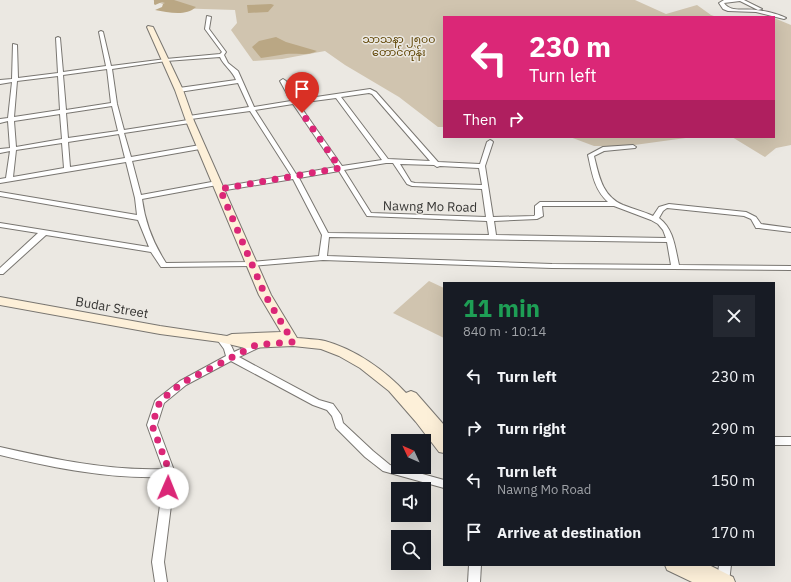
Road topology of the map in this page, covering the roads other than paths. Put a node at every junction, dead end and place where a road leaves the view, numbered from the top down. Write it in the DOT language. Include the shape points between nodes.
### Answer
graph roads {
  1 [pos="740,1"];
  2 [pos="768,16"];
  3 [pos="769,16"];
  4 [pos="209,17"];
  5 [pos="791,17"];
  6 [pos="775,18"];
  7 [pos="784,20"];
  8 [pos="791,23"];
  9 [pos="150,27"];
  10 [pos="101,32"];
  11 [pos="58,38"];
  12 [pos="15,45"];
  13 [pos="222,55"];
  14 [pos="166,60"];
  15 [pos="109,68"];
  16 [pos="61,74"];
  17 [pos="15,80"];
  18 [pos="239,80"];
  19 [pos="283,81"];
  20 [pos="0,82"];
  21 [pos="179,90"];
  22 [pos="337,96"];
  23 [pos="295,103"];
  24 [pos="114,104"];
  25 [pos="252,109"];
  26 [pos="62,111"];
  27 [pos="11,119"];
  28 [pos="0,120"];
  29 [pos="189,120"];
  30 [pos="121,132"];
  31 [pos="65,140"];
  32 [pos="490,142"];
  33 [pos="200,147"];
  34 [pos="633,147"];
  35 [pos="13,149"];
  36 [pos="0,151"];
  37 [pos="127,159"];
  38 [pos="386,161"];
  39 [pos="396,163"];
  40 [pos="437,164"];
  41 [pos="482,166"];
  42 [pos="340,168"];
  43 [pos="67,169"];
  44 [pos="295,177"];
  45 [pos="9,180"];
  46 [pos="0,181"];
  47 [pos="218,186"];
  48 [pos="486,187"];
  49 [pos="0,194"];
  50 [pos="138,198"];
  51 [pos="613,204"];
  52 [pos="141,218"];
  53 [pos="491,219"];
  54 [pos="655,219"];
  55 [pos="0,225"];
  56 [pos="791,230"];
  57 [pos="43,233"];
  58 [pos="326,235"];
  59 [pos="493,238"];
  60 [pos="669,240"];
  61 [pos="154,250"];
  62 [pos="323,258"];
  63 [pos="251,264"];
  64 [pos="676,268"];
  65 [pos="791,268"];
  66 [pos="0,272"];
  67 [pos="0,301"];
  68 [pos="220,338"];
  69 [pos="291,339"];
  70 [pos="256,345"];
  71 [pos="231,357"];
  72 [pos="443,434"];
  73 [pos="775,441"];
  74 [pos="791,441"];
  75 [pos="443,447"];
  76 [pos="0,451"];
  77 [pos="170,473"];
  78 [pos="443,484"];
  79 [pos="475,566"];
  80 [pos="677,566"];
  81 [pos="695,566"];
  82 [pos="721,578"];
  83 [pos="161,582"];
  84 [pos="474,582"];
  1 -- 2 [label="street" via="721,3 730,10 756,11"];
  1 -- 3 [label="street"];
  4 -- 13 [label="street" via="207,29 220,45 224,52"];
  5 -- 7 [label="street"];
  6 -- 7 [label="street"];
  7 -- 8 [label="street"];
  9 -- 14 [label="street"];
  10 -- 15 [label="street"];
  11 -- 16 [label="street"];
  12 -- 17 [label="street"];
  13 -- 14 [label="street"];
  13 -- 18 [label="street"];
  14 -- 15 [label="street"];
  14 -- 21 [label="street"];
  15 -- 16 [label="street"];
  15 -- 24 [label="street"];
  16 -- 17 [label="street"];
  16 -- 26 [label="street"];
  17 -- 20 [label="street"];
  17 -- 27 [label="street"];
  18 -- 21 [label="street"];
  18 -- 25 [label="street"];
  19 -- 23 [label="street, Nawng Mo Road"];
  21 -- 29 [label="street"];
  22 -- 23 [label="street"];
  22 -- 38 [label="street"];
  22 -- 40 [label="street" via="365,91 374,93"];
  23 -- 25 [label="street"];
  23 -- 42 [label="street, Nawng Mo Road"];
  24 -- 26 [label="street"];
  24 -- 30 [label="street"];
  25 -- 29 [label="street"];
  25 -- 44 [label="street"];
  26 -- 27 [label="street"];
  26 -- 31 [label="street"];
  27 -- 28 [label="street"];
  27 -- 35 [label="street"];
  29 -- 30 [label="street"];
  29 -- 33 [label="street"];
  30 -- 31 [label="street"];
  30 -- 37 [label="street"];
  31 -- 35 [label="street"];
  31 -- 43 [label="street"];
  32 -- 41 [label="street"];
  33 -- 37 [label="street"];
  33 -- 47 [label="street"];
  34 -- 51 [label="street" via="603,149 591,156 604,195"];
  35 -- 36 [label="street"];
  35 -- 45 [label="street"];
  37 -- 43 [label="street"];
  37 -- 50 [label="street"];
  38 -- 39 [label="street"];
  38 -- 42 [label="street"];
  39 -- 40 [label="street"];
  39 -- 48 [label="street" via="414,185"];
  40 -- 41 [label="street"];
  41 -- 48 [label="street"];
  42 -- 44 [label="street"];
  42 -- 53 [label="street, Nawng Mo Road" via="367,213 372,216"];
  43 -- 45 [label="street"];
  44 -- 47 [label="street"];
  44 -- 58 [label="street"];
  45 -- 46 [label="street"];
  47 -- 50 [label="street"];
  47 -- 63 [label="street"];
  48 -- 53 [label="street"];
  49 -- 52 [label="street"];
  50 -- 52 [label="street"];
  51 -- 53 [label="street, Nawng Mo Road" via="545,203 538,206 538,217"];
  51 -- 54 [label="street"];
  52 -- 61 [label="street"];
  53 -- 59 [label="street"];
  54 -- 56 [label="street" via="662,207 669,206 746,214 754,218 759,226"];
  54 -- 60 [label="street" via="666,229"];
  55 -- 57 [label="street"];
  57 -- 61 [label="street"];
  57 -- 66 [label="street"];
  58 -- 59 [label="street"];
  58 -- 62 [label="street"];
  59 -- 60 [label="street"];
  60 -- 64 [label="street"];
  61 -- 63 [label="street" via="164,265"];
  62 -- 63 [label="street"];
  62 -- 64 [label="street"];
  63 -- 69 [label="street" via="265,295"];
  64 -- 65 [label="street"];
  67 -- 68 [label="street, Budar Street" via="160,330"];
  68 -- 69 [label="street"];
  68 -- 70 [label="street"];
  68 -- 71 [label="street"];
  69 -- 70 [label="street"];
  69 -- 72 [label="street" via="306,335 318,336 349,348 401,386"];
  69 -- 75 [label="street" via="323,345 364,365 394,388"];
  70 -- 71 [label="street"];
  71 -- 77 [label="street" via="182,383 160,401 152,425"];
  71 -- 78 [label="street" via="330,407 339,425 387,468"];
  73 -- 74 [label="street"];
  76 -- 77 [label="street" via="83,468 146,475"];
  77 -- 83 [label="street" via="158,562"];
  79 -- 84 [label="street"];
  80 -- 82 [label="street"];
  81 -- 82 [label="street"];
}
